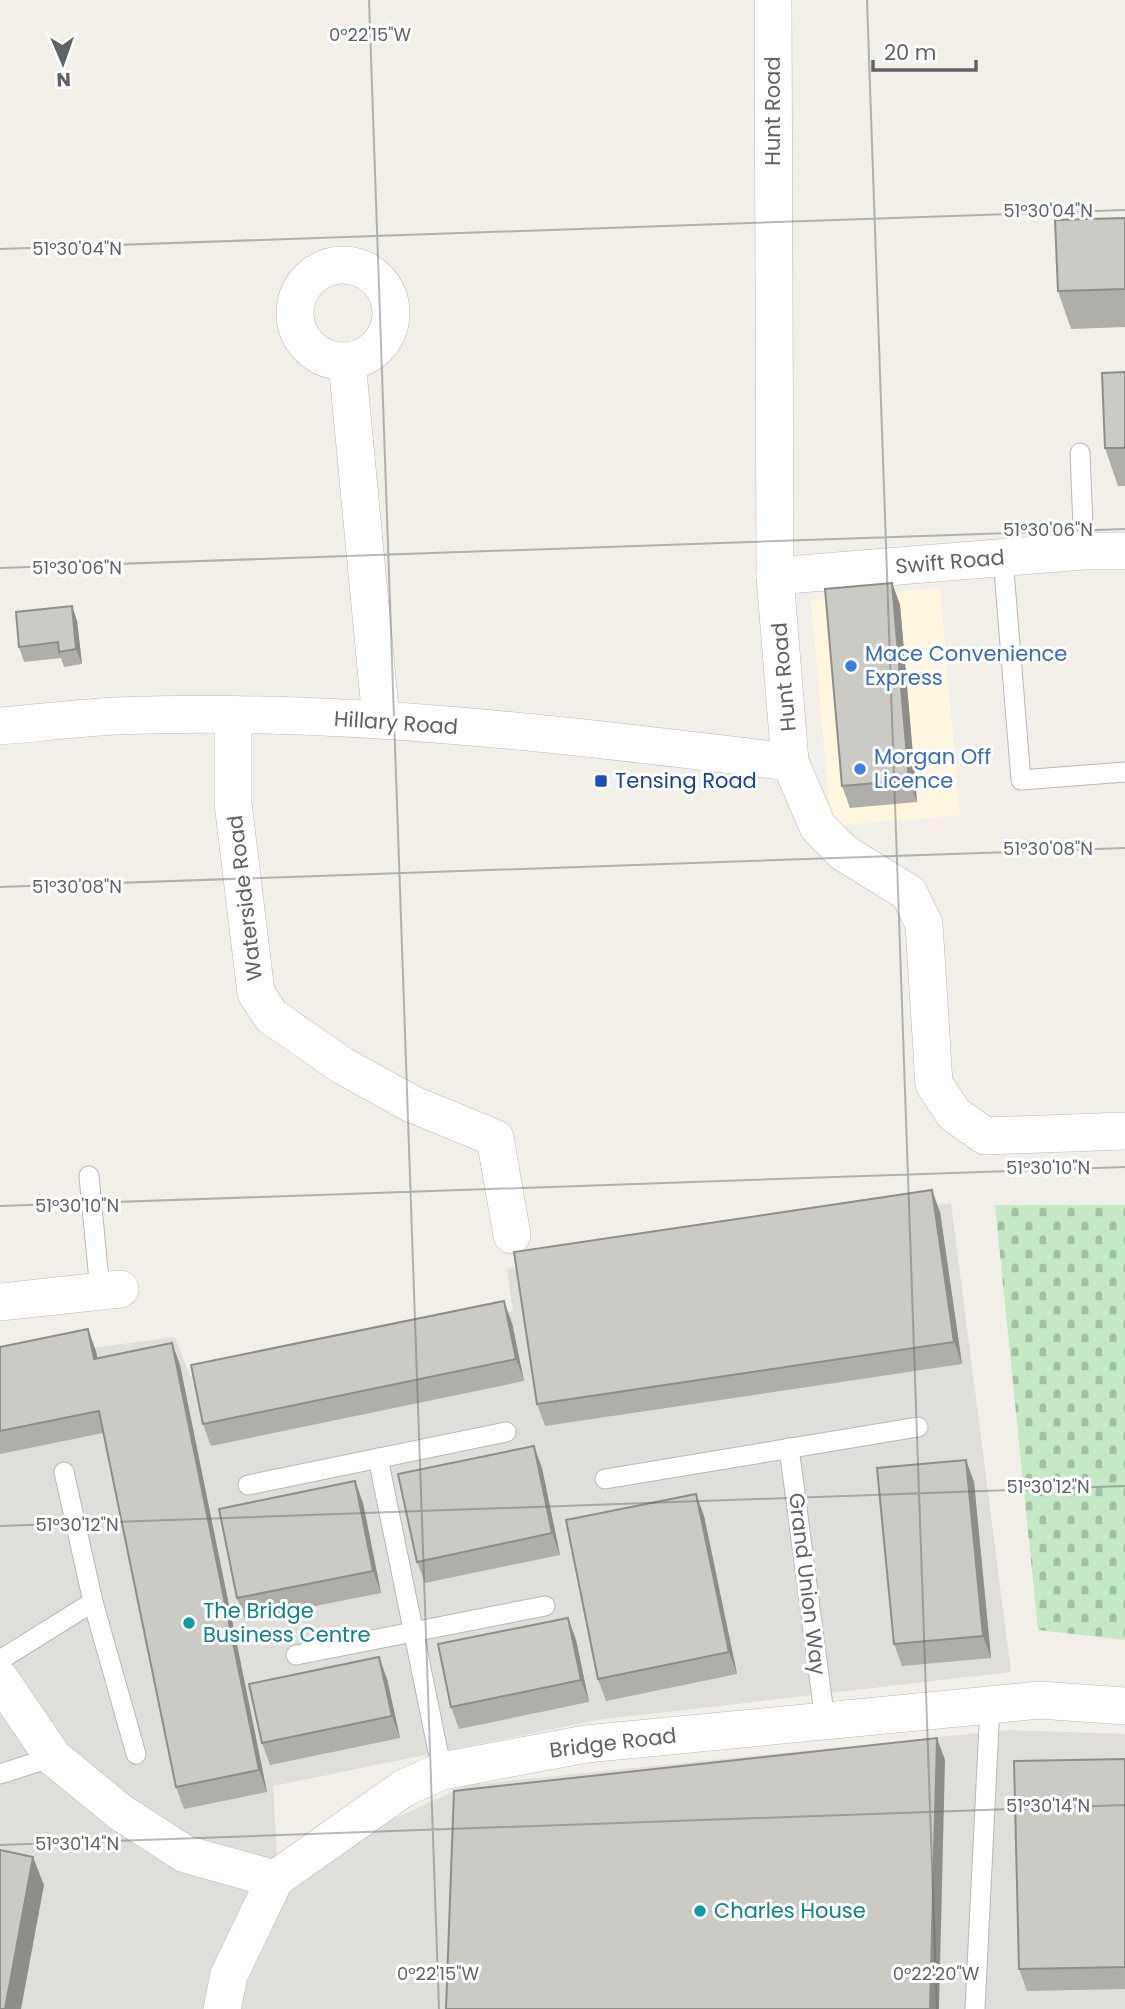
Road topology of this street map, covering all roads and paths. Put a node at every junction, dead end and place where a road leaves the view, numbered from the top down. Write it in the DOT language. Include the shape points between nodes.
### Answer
graph roads {
  1 [pos="773,0"];
  2 [pos="347,362"];
  3 [pos="1080,453"];
  4 [pos="1084,551"];
  5 [pos="1125,551"];
  6 [pos="1003,558"];
  7 [pos="775,576"];
  8 [pos="233,715"];
  9 [pos="381,720"];
  10 [pos="0,726"];
  11 [pos="790,762"];
  12 [pos="1125,772"];
  13 [pos="1125,1131"];
  14 [pos="89,1176"];
  15 [pos="512,1235"];
  16 [pos="110,1290"];
  17 [pos="0,1302"];
  18 [pos="918,1427"];
  19 [pos="506,1432"];
  20 [pos="789,1448"];
  21 [pos="378,1458"];
  22 [pos="64,1472"];
  23 [pos="605,1479"];
  24 [pos="247,1485"];
  25 [pos="93,1602"];
  26 [pos="545,1606"];
  27 [pos="414,1632"];
  28 [pos="296,1655"];
  29 [pos="0,1660"];
  30 [pos="0,1679"];
  31 [pos="990,1705"];
  32 [pos="1125,1706"];
  33 [pos="825,1721"];
  34 [pos="136,1754"];
  35 [pos="53,1757"];
  36 [pos="442,1771"];
  37 [pos="0,1774"];
  38 [pos="275,1879"];
  39 [pos="222,2009"];
  40 [pos="975,2009"];
  1 -- 7 [label="street, Hunt Road"];
  2 -- 9 [label="street"];
  3 -- 4 [label="lane"];
  4 -- 5 [label="street, Swift Road"];
  4 -- 6 [label="street, Swift Road"];
  6 -- 7 [label="street, Swift Road"];
  6 -- 12 [label="lane" via="1021,780"];
  7 -- 11 [label="street, Hunt Road"];
  8 -- 9 [label="street, Hillary Road"];
  8 -- 10 [label="street, Hillary Road" via="115,716"];
  8 -- 15 [label="street, Waterside Road" via="233,803 256,993 271,1016 343,1066 412,1104 495,1138"];
  9 -- 11 [label="street, Hillary Road" via="554,734"];
  11 -- 13 [label="street, Hunt Road" via="818,827 844,853 909,893 925,924 934,1084 954,1114 985,1136"];
  14 -- 16 [label="lane"];
  16 -- 17 [label="street"];
  18 -- 20 [label="lane"];
  19 -- 21 [label="lane"];
  20 -- 23 [label="lane"];
  20 -- 33 [label="lane, Grand Union Way"];
  21 -- 24 [label="lane"];
  21 -- 27 [label="lane"];
  22 -- 25 [label="lane"];
  25 -- 29 [label="lane"];
  25 -- 34 [label="lane"];
  26 -- 27 [label="lane"];
  27 -- 28 [label="lane"];
  27 -- 36 [label="lane"];
  30 -- 35 [label="street"];
  31 -- 32 [label="street, Bridge Road" via="1039,1700"];
  31 -- 33 [label="street, Bridge Road"];
  31 -- 40 [label="lane"];
  33 -- 36 [label="street, Bridge Road" via="586,1744"];
  35 -- 37 [label="lane"];
  35 -- 38 [label="street" via="120,1812 186,1854"];
  36 -- 38 [label="street, Bridge Road" via="404,1787"];
  38 -- 39 [label="street, Bridge Road" via="229,1975"];
}
